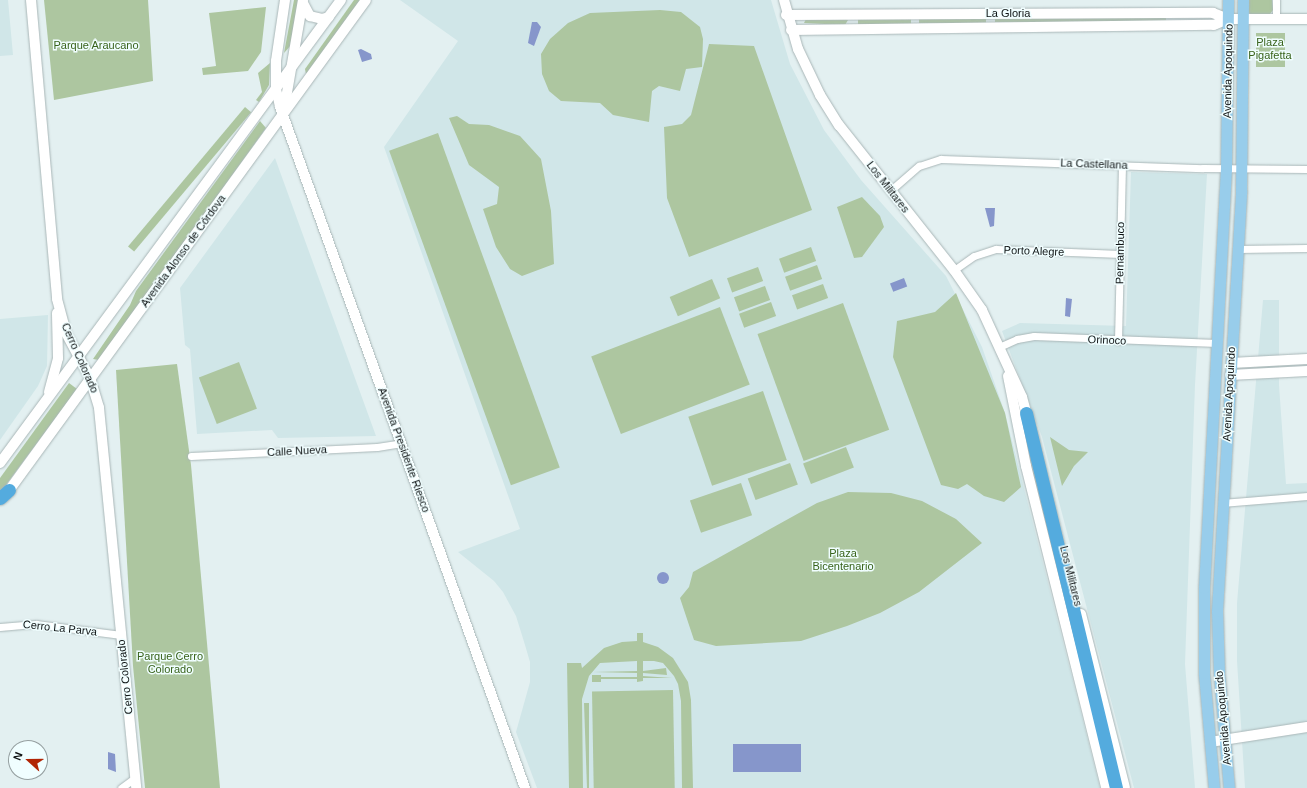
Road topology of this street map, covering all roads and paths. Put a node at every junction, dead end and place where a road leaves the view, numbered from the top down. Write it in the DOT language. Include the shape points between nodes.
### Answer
graph roads {
  1 [pos="30,0"];
  2 [pos="285,0"];
  3 [pos="341,0"];
  4 [pos="366,0"];
  5 [pos="784,0"];
  6 [pos="1228,0"];
  7 [pos="1243,0"];
  8 [pos="1276,0"];
  9 [pos="303,1"];
  10 [pos="1169,13"];
  11 [pos="853,14"];
  12 [pos="914,14"];
  13 [pos="991,14"];
  14 [pos="786,15"];
  15 [pos="329,17"];
  16 [pos="1228,19"];
  17 [pos="1243,19"];
  18 [pos="1276,19"];
  19 [pos="1307,19"];
  20 [pos="1169,25"];
  21 [pos="991,27"];
  22 [pos="914,28"];
  23 [pos="791,30"];
  24 [pos="853,30"];
  25 [pos="293,65"];
  26 [pos="276,88"];
  27 [pos="282,113"];
  28 [pos="1122,165"];
  29 [pos="1226,169"];
  30 [pos="1242,169"];
  31 [pos="1307,169"];
  32 [pos="891,190"];
  33 [pos="1307,248"];
  34 [pos="1238,249"];
  35 [pos="1120,254"];
  36 [pos="954,270"];
  37 [pos="57,299"];
  38 [pos="1118,341"];
  39 [pos="1217,344"];
  40 [pos="998,347"];
  41 [pos="79,356"];
  42 [pos="1307,359"];
  43 [pos="1231,363"];
  44 [pos="1006,367"];
  45 [pos="1307,371"];
  46 [pos="1230,375"];
  47 [pos="90,378"];
  48 [pos="47,398"];
  49 [pos="1026,413"];
  50 [pos="402,443"];
  51 [pos="191,456"];
  52 [pos="0,463"];
  53 [pos="4,494"];
  54 [pos="1307,496"];
  55 [pos="0,502"];
  56 [pos="1222,503"];
  57 [pos="0,627"];
  58 [pos="121,635"];
  59 [pos="1307,727"];
  60 [pos="1225,741"];
  61 [pos="1210,742"];
  62 [pos="136,783"];
  63 [pos="121,788"];
  64 [pos="525,788"];
  65 [pos="1106,788"];
  66 [pos="1116,788"];
  67 [pos="1125,788"];
  68 [pos="1214,788"];
  69 [pos="1229,788"];
  1 -- 37 [label="main road, Cerro Colorado"];
  2 -- 26 [label="main road, Avenida Presidente Riesco" via="276,61"];
  3 -- 15 [label="main road, Avenida Alonso de Córdova"];
  4 -- 27 [label="main road, Avenida Alonso de Córdova"];
  5 -- 14 [label="main road, Los Militares"];
  6 -- 16 [label="main road, Avenida Apoquindo"];
  7 -- 17 [label="main road, Avenida Apoquindo"];
  8 -- 18 [label="street"];
  9 -- 15 [label="main road" via="310,16"];
  9 -- 25 [label="main road"];
  10 -- 13 [label="main road, La Gloria"];
  10 -- 16 [label="main road, La Gloria" via="1213,13"];
  10 -- 20 [label="main road" via="1172,19"];
  11 -- 12 [label="main road, La Gloria"];
  11 -- 14 [label="main road, La Gloria"];
  11 -- 24 [label="main road"];
  12 -- 13 [label="main road, La Gloria"];
  12 -- 22 [label="main road"];
  13 -- 21 [label="main road"];
  14 -- 23 [label="main road, Los Militares"];
  15 -- 25 [label="main road, Avenida Alonso de Córdova"];
  16 -- 17 [label="main road, La Gloria"];
  16 -- 20 [label="main road, La Gloria" via="1214,25"];
  16 -- 29 [label="main road, Avenida Apoquindo"];
  17 -- 18 [label="main road, La Gloria"];
  17 -- 30 [label="main road, Avenida Apoquindo"];
  18 -- 19 [label="main road, La Gloria"];
  20 -- 21 [label="main road, La Gloria"];
  21 -- 22 [label="main road, La Gloria"];
  22 -- 24 [label="main road, La Gloria"];
  23 -- 24 [label="main road, La Gloria"];
  23 -- 32 [label="main road, Los Militares" via="805,67 825,104"];
  25 -- 26 [label="main road, Avenida Alonso de Córdova"];
  25 -- 27 [label="main road"];
  26 -- 27 [label="main road, Avenida Presidente Riesco"];
  26 -- 41 [label="main road, Avenida Alonso de Córdova"];
  27 -- 47 [label="main road, Avenida Alonso de Córdova"];
  27 -- 50 [label="main road, Avenida Presidente Riesco"];
  28 -- 29 [label="street, La Castellana"];
  28 -- 32 [label="street, La Castellana" via="941,159 919,166"];
  28 -- 35 [label="street, Pernambuco"];
  29 -- 30 [label="street, La Castellana"];
  29 -- 39 [label="main road, Avenida Apoquindo"];
  30 -- 31 [label="street, La Castellana"];
  30 -- 34 [label="main road, Avenida Apoquindo"];
  32 -- 36 [label="main road, Los Militares"];
  33 -- 34 [label="street"];
  34 -- 43 [label="main road, Avenida Apoquindo"];
  35 -- 36 [label="street, Porto Alegre" via="990,250 974,256"];
  35 -- 38 [label="street, Pernambuco"];
  36 -- 40 [label="main road, Los Militares" via="982,310"];
  37 -- 41 [label="main road, Cerro Colorado" via="66,333"];
  37 -- 48 [label="main road" via="58,358"];
  38 -- 39 [label="street, Orinoco"];
  38 -- 40 [label="street, Orinoco" via="1034,336 1017,338"];
  39 -- 61 [label="main road, Avenida Apoquindo" via="1204,588 1204,673"];
  40 -- 44 [label="main road, Los Militares"];
  41 -- 47 [label="main road, Cerro Colorado"];
  41 -- 48 [label="main road, Avenida Alonso de Córdova"];
  42 -- 43 [label="main road"];
  43 -- 46 [label="main road, Avenida Apoquindo"];
  44 -- 49 [label="main road, Los Militares" via="1022,397"];
  44 -- 65 [label="main road, Los Militares" via="1026,466"];
  45 -- 46 [label="main road"];
  46 -- 56 [label="main road, Avenida Apoquindo"];
  47 -- 53 [label="main road, Avenida Alonso de Córdova"];
  47 -- 58 [label="main road, Cerro Colorado" via="99,408"];
  48 -- 52 [label="main road, Avenida Alonso de Córdova"];
  49 -- 66 [label="highway"];
  49 -- 67 [label="main road, Los Militares" via="1042,463"];
  50 -- 51 [label="street, Calle Nueva" via="377,447"];
  50 -- 64 [label="main road, Avenida Presidente Riesco"];
  53 -- 55 [label="main road, Avenida Alonso de Córdova"];
  54 -- 56 [label="street"];
  56 -- 60 [label="main road, Avenida Apoquindo" via="1217,611"];
  57 -- 58 [label="street, Cerro La Parva" via="36,624"];
  58 -- 62 [label="main road, Cerro Colorado"];
  59 -- 60 [label="main road"];
  60 -- 61 [label="main road"];
  60 -- 69 [label="main road, Avenida Apoquindo"];
  61 -- 68 [label="main road, Avenida Apoquindo"];
  62 -- 63 [label="street"];
}
